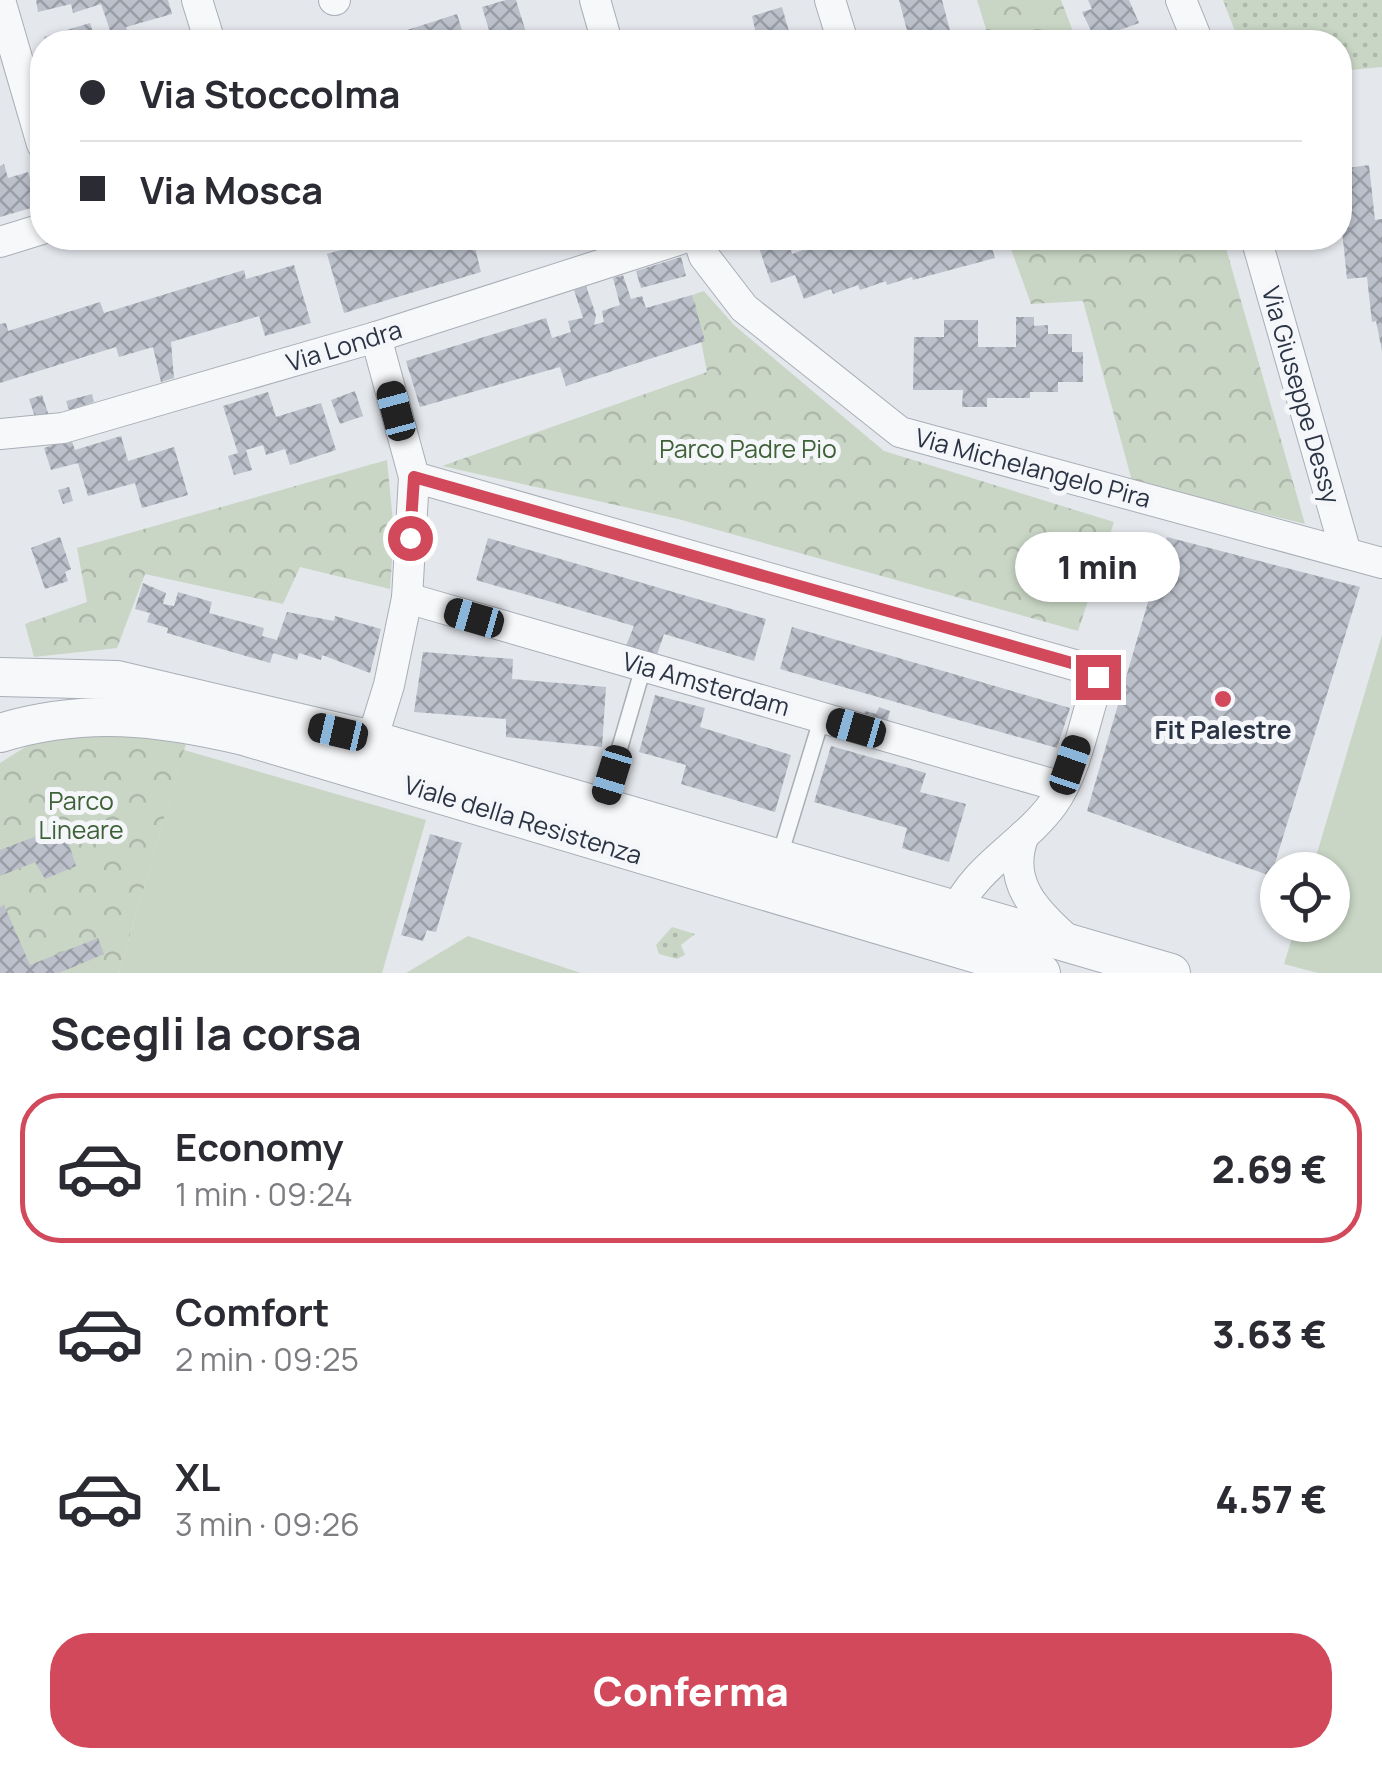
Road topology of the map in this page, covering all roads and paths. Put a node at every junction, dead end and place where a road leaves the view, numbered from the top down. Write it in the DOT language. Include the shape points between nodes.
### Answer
graph roads {
  1 [pos="0,0"];
  2 [pos="198,0"];
  3 [pos="595,0"];
  4 [pos="830,0"];
  5 [pos="1181,0"];
  6 [pos="207,30"];
  7 [pos="604,30"];
  8 [pos="839,30"];
  9 [pos="1193,30"];
  10 [pos="30,103"];
  11 [pos="30,232"];
  12 [pos="0,242"];
  13 [pos="647,250"];
  14 [pos="702,250"];
  15 [pos="1259,250"];
  16 [pos="376,337"];
  17 [pos="0,434"];
  18 [pos="414,477"];
  19 [pos="1346,553"];
  20 [pos="1382,563"];
  21 [pos="406,598"];
  22 [pos="642,675"];
  23 [pos="0,678"];
  24 [pos="820,724"];
  25 [pos="0,733"];
  26 [pos="372,740"];
  27 [pos="1062,786"];
  28 [pos="602,808"];
  29 [pos="1024,836"];
  30 [pos="778,860"];
  31 [pos="958,914"];
  32 [pos="1074,946"];
  33 [pos="1041,973"];
  34 [pos="1171,973"];
  1 -- 10 [label="street"];
  2 -- 6 [label="street"];
  3 -- 7 [label="street"];
  4 -- 8 [label="street"];
  5 -- 9 [label="street"];
  11 -- 12 [label="street"];
  13 -- 16 [label="street, Via Londra"];
  14 -- 19 [label="street, Via Michelangelo Pira" via="744,308 900,432"];
  15 -- 19 [label="street, Via Giuseppe Dessy"];
  16 -- 17 [label="street, Via Londra" via="63,428"];
  16 -- 18 [label="street"];
  18 -- 21 [label="street"];
  18 -- 27 [label="street" via="1092,670 1096,687"];
  19 -- 20 [label="street, Via Michelangelo Pira"];
  21 -- 26 [label="street"];
  21 -- 27 [label="street, Via Amsterdam"];
  22 -- 28 [label="lane"];
  23 -- 26 [label="street, Viale della Resistenza" via="118,680"];
  24 -- 30 [label="lane"];
  25 -- 33 [label="street, Viale della Resistenza" via="44,720 116,713 169,718"];
  26 -- 28 [label="street, Viale della Resistenza"];
  27 -- 29 [label="street"];
  28 -- 30 [label="street, Viale della Resistenza"];
  29 -- 31 [label="street" via="963,892"];
  29 -- 32 [label="street" via="1015,864 1026,895"];
  30 -- 31 [label="street, Viale della Resistenza"];
  31 -- 32 [label="street, Viale della Resistenza"];
  32 -- 34 [label="street, Viale della Resistenza"];
}
